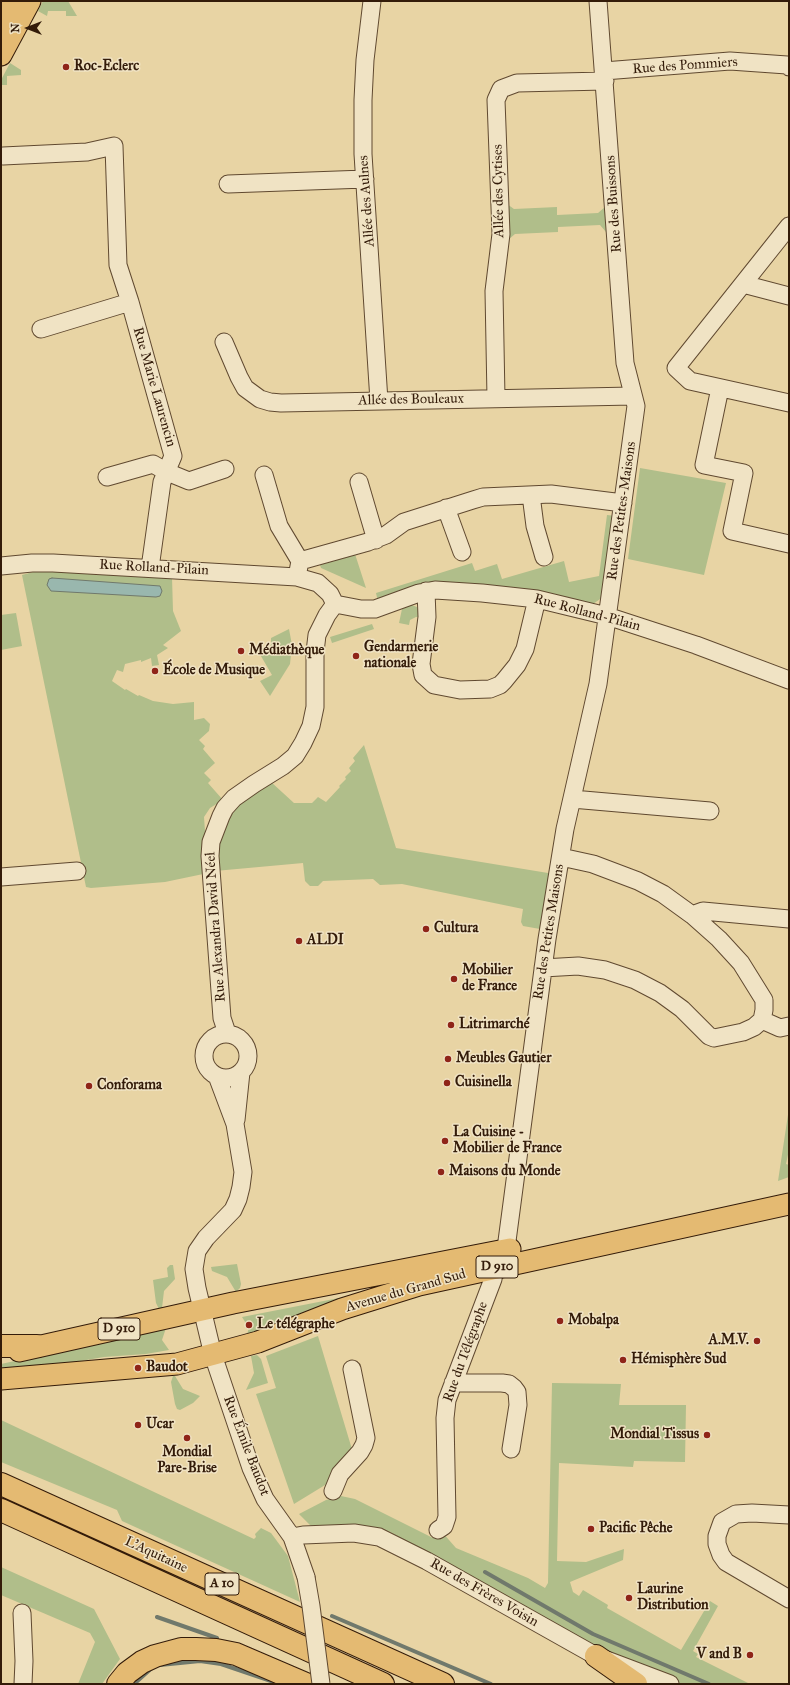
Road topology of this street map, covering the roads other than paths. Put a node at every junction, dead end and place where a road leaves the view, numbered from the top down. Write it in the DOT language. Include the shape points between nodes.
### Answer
graph roads {
  1 [pos="13,1"];
  2 [pos="30,1"];
  3 [pos="372,1"];
  4 [pos="598,1"];
  5 [pos="1,22"];
  6 [pos="1,55"];
  7 [pos="789,67"];
  8 [pos="605,76"];
  9 [pos="3,156"];
  10 [pos="365,179"];
  11 [pos="228,184"];
  12 [pos="789,226"];
  13 [pos="743,284"];
  14 [pos="789,296"];
  15 [pos="130,302"];
  16 [pos="41,329"];
  17 [pos="224,342"];
  18 [pos="720,388"];
  19 [pos="496,398"];
  20 [pos="379,401"];
  21 [pos="634,401"];
  22 [pos="789,402"];
  23 [pos="225,469"];
  24 [pos="167,472"];
  25 [pos="264,474"];
  26 [pos="107,477"];
  27 [pos="359,482"];
  28 [pos="531,495"];
  29 [pos="622,503"];
  30 [pos="446,508"];
  31 [pos="376,540"];
  32 [pos="789,544"];
  33 [pos="462,552"];
  34 [pos="544,557"];
  35 [pos="1,566"];
  36 [pos="150,568"];
  37 [pos="301,572"];
  38 [pos="426,591"];
  39 [pos="537,599"];
  40 [pos="335,604"];
  41 [pos="607,616"];
  42 [pos="789,680"];
  43 [pos="572,799"];
  44 [pos="710,811"];
  45 [pos="561,857"];
  46 [pos="77,871"];
  47 [pos="1,877"];
  48 [pos="692,915"];
  49 [pos="789,919"];
  50 [pos="543,968"];
  51 [pos="762,1020"];
  52 [pos="789,1026"];
  53 [pos="227,1034"];
  54 [pos="241,1072"];
  55 [pos="217,1076"];
  56 [pos="235,1124"];
  57 [pos="789,1190"];
  58 [pos="789,1204"];
  59 [pos="507,1250"];
  60 [pos="495,1267"];
  61 [pos="201,1310"];
  62 [pos="1,1346"];
  63 [pos="37,1346"];
  64 [pos="1,1355"];
  65 [pos="213,1355"];
  66 [pos="352,1369"];
  67 [pos="1,1380"];
  68 [pos="453,1383"];
  69 [pos="511,1449"];
  70 [pos="1,1484"];
  71 [pos="333,1492"];
  72 [pos="1,1510"];
  73 [pos="789,1515"];
  74 [pos="438,1530"];
  75 [pos="292,1537"];
  76 [pos="789,1599"];
  77 [pos="22,1613"];
  78 [pos="596,1656"];
  79 [pos="23,1684"];
  80 [pos="118,1684"];
  81 [pos="306,1684"];
  82 [pos="321,1684"];
  83 [pos="383,1684"];
  84 [pos="443,1684"];
  85 [pos="636,1684"];
  86 [pos="670,1684"];
  1 -- 5 [label="main road"];
  2 -- 6 [label="main road"];
  3 -- 10 [label="street, Allée des Aulnes" via="363,100"];
  4 -- 8 [label="street, Rue des Buissons"];
  7 -- 8 [label="street, Rue des Pommiers" via="730,61"];
  8 -- 19 [label="street, Allée des Cytises" via="517,83 501,89 496,100 501,234 494,291"];
  8 -- 21 [label="street, Rue des Buissons" via="625,363"];
  9 -- 15 [label="street, Rue Marie Laurencin" via="87,152 114,146 118,265"];
  10 -- 11 [label="street"];
  10 -- 20 [label="street, Allée des Aulnes"];
  12 -- 13 [label="street"];
  13 -- 14 [label="street"];
  13 -- 18 [label="street" via="676,368 690,381"];
  15 -- 16 [label="street"];
  15 -- 24 [label="street, Rue Marie Laurencin" via="173,456"];
  17 -- 20 [label="street, Allée des Bouleaux" via="245,388 260,399 281,403"];
  18 -- 22 [label="street"];
  18 -- 32 [label="street" via="704,465 744,474 732,531"];
  19 -- 20 [label="street, Allée des Bouleaux"];
  19 -- 21 [label="street, Allée des Bouleaux"];
  21 -- 29 [label="street, Rue des Petites-Maisons"];
  23 -- 24 [label="street, Rue Marie Laurencin" via="189,481"];
  24 -- 26 [label="street, Rue Marie Laurencin" via="153,464"];
  24 -- 36 [label="street, Rue Marie Laurencin" via="162,482"];
  25 -- 37 [label="street" via="279,526"];
  27 -- 31 [label="street"];
  28 -- 29 [label="street" via="558,494"];
  28 -- 30 [label="street" via="483,498"];
  28 -- 34 [label="street" via="535,526"];
  29 -- 41 [label="street, Rue des Petites-Maisons"];
  30 -- 31 [label="street" via="404,522"];
  30 -- 33 [label="street"];
  31 -- 37 [label="street"];
  35 -- 36 [label="street, Rue Rolland-Pilain" via="53,563"];
  36 -- 37 [label="street, Rue Rolland-Pilain"];
  37 -- 40 [label="street" via="324,588"];
  38 -- 39 [label="street, Rue Rolland-Pilain" via="448,590"];
  38 -- 39 [label="street" via="427,617 421,664 423,675 434,685 460,690 490,689 504,682 525,649"];
  38 -- 40 [label="street, Rue Rolland-Pilain" via="380,607 361,609"];
  39 -- 41 [label="street, Rue Rolland-Pilain"];
  40 -- 53 [label="street, Rue Alexandra David Néel" via="317,635 315,707 311,726 303,743 295,756 243,791 225,808 212,842 210,856 222,1018"];
  41 -- 42 [label="street, Rue Rolland-Pilain" via="696,645"];
  41 -- 43 [label="street, Rue des Petites Maisons" via="598,684"];
  43 -- 44 [label="street"];
  43 -- 45 [label="street, Rue des Petites Maisons"];
  45 -- 48 [label="street" via="593,864 638,881 663,894"];
  45 -- 50 [label="street, Rue des Petites Maisons"];
  46 -- 47 [label="street"];
  48 -- 49 [label="street" via="702,911"];
  48 -- 51 [label="street" via="741,963 764,1000"];
  50 -- 51 [label="street" via="578,966 605,970 635,980 660,992 714,1038 743,1032"];
  50 -- 59 [label="street, Rue des Petites Maisons"];
  51 -- 52 [label="street" via="780,1028"];
  53 -- 54 [label="street" via="239,1038 246,1048 247,1061"];
  53 -- 55 [label="street" via="214,1037 205,1048 204,1062"];
  54 -- 55 [label="street" via="229,1078"];
  54 -- 56 [label="street"];
  55 -- 56 [label="street"];
  56 -- 61 [label="street" via="242,1187 232,1210 197,1251 194,1269"];
  57 -- 59 [label="main road, Avenue du Grand Sud / D 910"];
  58 -- 60 [label="main road, Avenue du Grand Sud / D 910"];
  59 -- 61 [label="main road, Avenue du Grand Sud / D 910"];
  60 -- 65 [label="main road, Avenue du Grand Sud / D 910" via="394,1292 258,1342"];
  60 -- 68 [label="street, Rue du Télégraphe" via="493,1279"];
  61 -- 63 [label="main road, Avenue du Grand Sud / D 910"];
  61 -- 65 [label="street, Rue Émile Baudot"];
  62 -- 63 [label="highway"];
  63 -- 64 [label="main road, Avenue du Grand Sud / D 910"];
  65 -- 67 [label="main road, Avenue du Grand Sud / D 910" via="177,1364"];
  65 -- 75 [label="street, Rue Émile Baudot" via="257,1483"];
  66 -- 71 [label="street" via="366,1438 360,1452 340,1474"];
  68 -- 69 [label="street" via="502,1383 514,1388 517,1392 518,1405"];
  68 -- 74 [label="street, Rue du Télégraphe" via="447,1400 445,1418 447,1517 444,1526"];
  70 -- 84 [label="highway, L'Aquitaine / A 10"];
  72 -- 83 [label="highway, L'Aquitaine / A 10"];
  73 -- 76 [label="street" via="736,1514 722,1522 717,1536 719,1549 726,1562"];
  75 -- 78 [label="street, Rue des Frères Voisin" via="354,1533 379,1537 427,1561"];
  75 -- 82 [label="street, Rue Émile Baudot, bridge" via="306,1577 312,1606"];
  77 -- 79 [label="street"];
  78 -- 85 [label="highway"];
  78 -- 86 [label="street, Rue des Frères Voisin"];
  80 -- 81 [label="highway" via="127,1673 142,1662 181,1649 216,1650 236,1654"];
}
